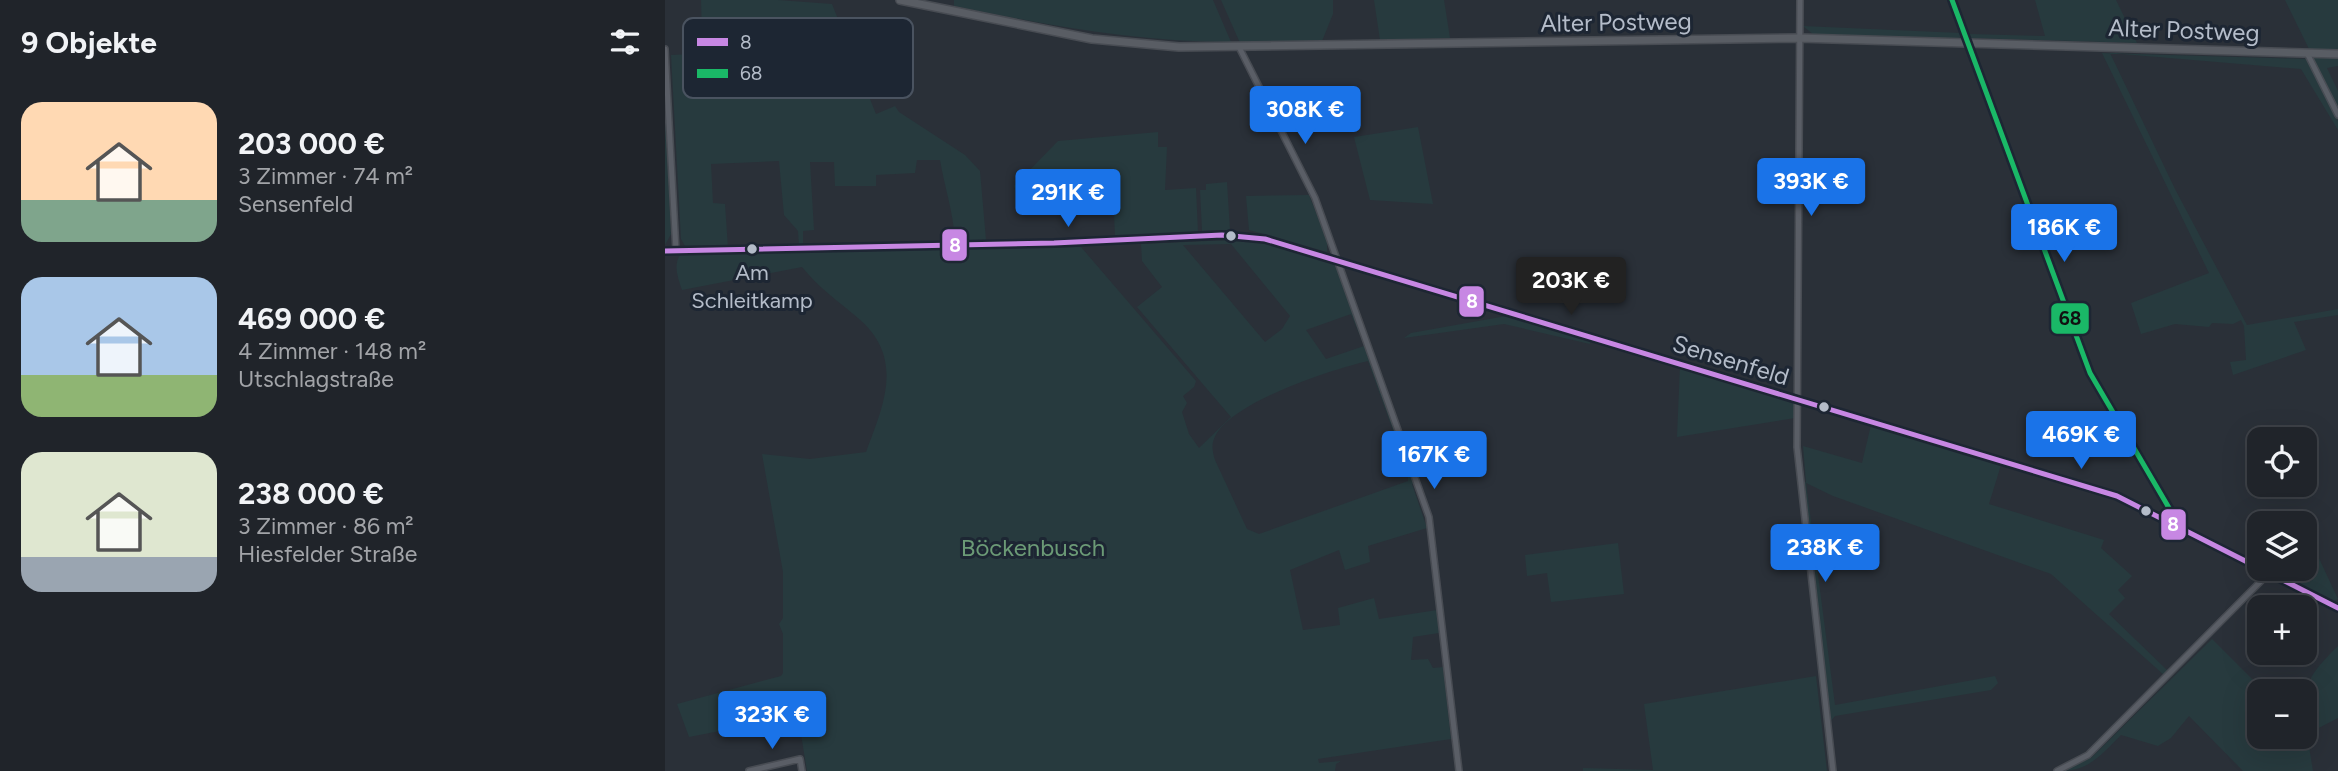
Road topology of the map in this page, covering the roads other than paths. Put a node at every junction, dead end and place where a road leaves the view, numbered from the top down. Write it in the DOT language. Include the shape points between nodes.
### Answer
graph roads {
  1 [pos="899,0"];
  2 [pos="1800,0"];
  3 [pos="1952,0"];
  4 [pos="1799,38"];
  5 [pos="1968,43"];
  6 [pos="1239,47"];
  7 [pos="665,49"];
  8 [pos="2307,53"];
  9 [pos="2338,54"];
  10 [pos="2338,116"];
  11 [pos="665,251"];
  12 [pos="675,251"];
  13 [pos="1337,260"];
  14 [pos="1797,398"];
  15 [pos="2179,526"];
  16 [pos="2247,562"];
  17 [pos="2262,581"];
  18 [pos="2283,581"];
  19 [pos="2338,608"];
  20 [pos="749,771"];
  21 [pos="802,771"];
  22 [pos="1459,771"];
  23 [pos="1833,771"];
  24 [pos="2057,771"];
  1 -- 6 [label="main road, Alter Postweg" via="1092,39 1156,46"];
  2 -- 4 [label="street"];
  3 -- 5 [label="street"];
  4 -- 5 [label="main road, Alter Postweg"];
  4 -- 6 [label="main road, Alter Postweg"];
  4 -- 14 [label="street"];
  5 -- 8 [label="main road, Alter Postweg"];
  5 -- 15 [label="street" via="2090,373"];
  6 -- 13 [label="street" via="1315,198"];
  7 -- 12 [label="street"];
  8 -- 9 [label="main road, Alter Postweg"];
  8 -- 10 [label="street"];
  11 -- 12 [label="street, Sensenfeld"];
  12 -- 13 [label="street, Sensenfeld" via="1231,235 1265,239"];
  13 -- 14 [label="street, Sensenfeld"];
  13 -- 22 [label="street" via="1429,517"];
  14 -- 15 [label="street, Sensenfeld" via="2117,496"];
  14 -- 23 [label="street" via="1798,460"];
  15 -- 16 [label="street, Sensenfeld"];
  17 -- 24 [label="street" via="2094,750"];
  18 -- 19 [label="street, Sensenfeld"];
  20 -- 21 [label="street" via="800,759"];
}
